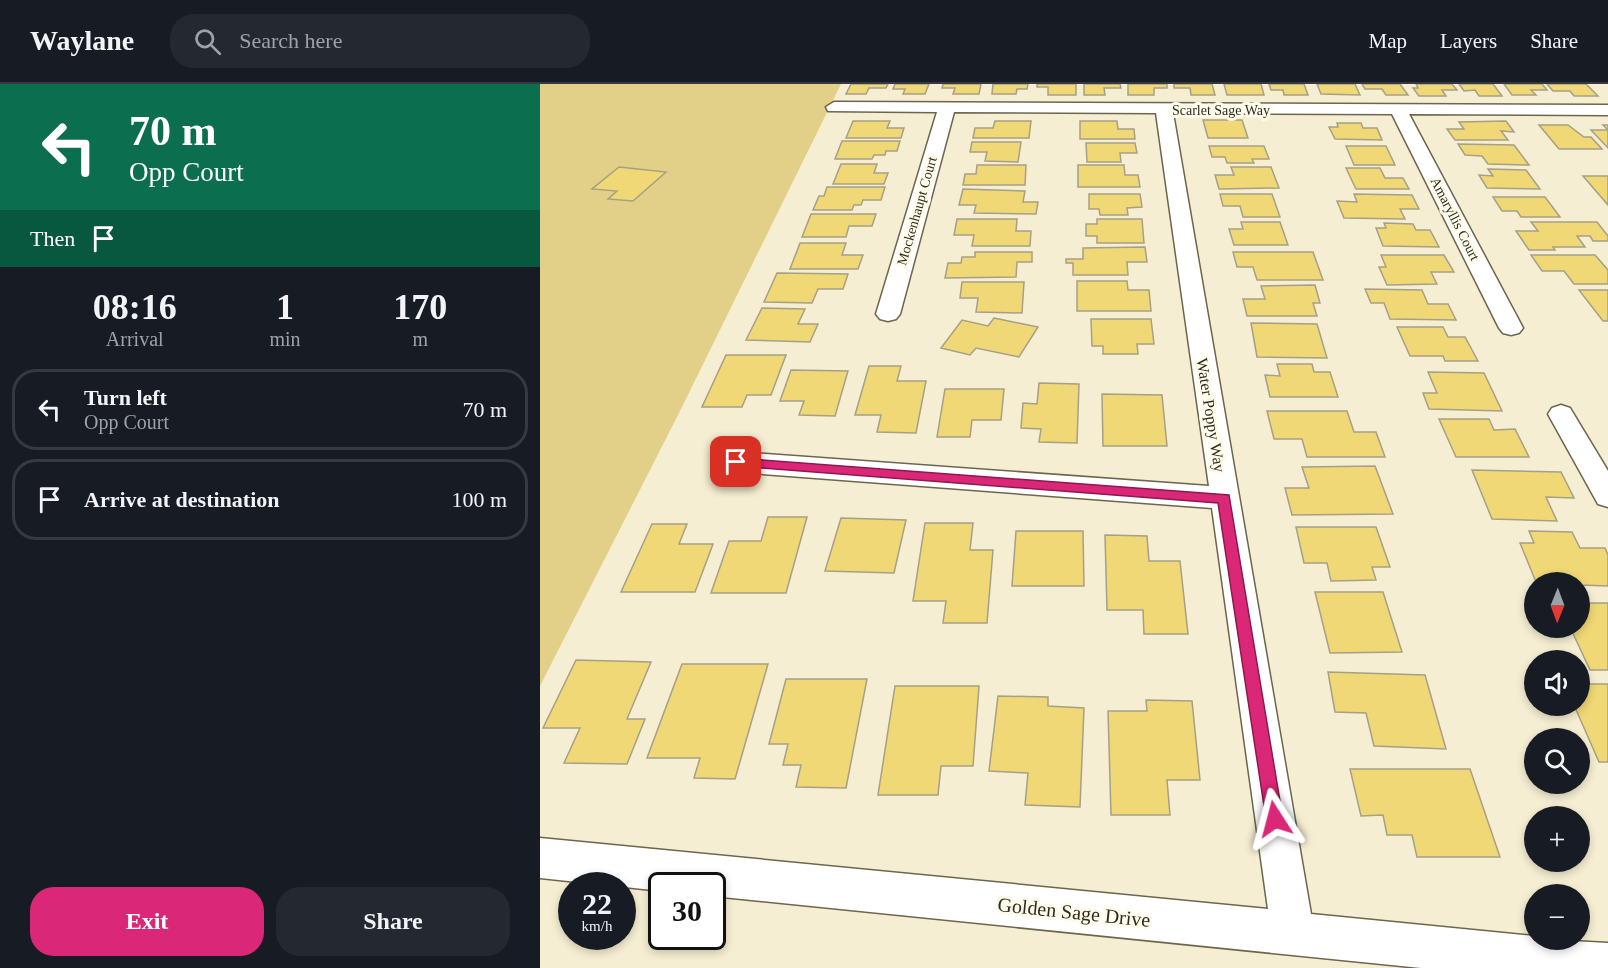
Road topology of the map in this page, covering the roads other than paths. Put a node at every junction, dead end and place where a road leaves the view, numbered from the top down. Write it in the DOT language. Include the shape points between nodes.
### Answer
graph roads {
  1 [pos="834,107"];
  2 [pos="946,108"];
  3 [pos="1164,110"];
  4 [pos="1398,110"];
  5 [pos="1608,110"];
  6 [pos="888,314"];
  7 [pos="1511,328"];
  8 [pos="1561,414"];
  9 [pos="736,462"];
  10 [pos="1608,496"];
  11 [pos="1224,498"];
  12 [pos="540,858"];
  13 [pos="1293,934"];
  14 [pos="1608,965"];
  1 -- 2 [label="street, Scarlet Sage Way"];
  2 -- 3 [label="street, Scarlet Sage Way"];
  2 -- 6 [label="street, Mockenhaupt Court"];
  3 -- 4 [label="street, Scarlet Sage Way"];
  3 -- 11 [label="street, Water Poppy Way"];
  4 -- 5 [label="street, Scarlet Sage Way"];
  4 -- 7 [label="street, Amaryllis Court"];
  8 -- 10 [label="street"];
  9 -- 11 [label="street"];
  11 -- 13 [label="street, Water Poppy Way"];
  12 -- 13 [label="street, Golden Sage Drive"];
  13 -- 14 [label="street, Golden Sage Drive"];
}
